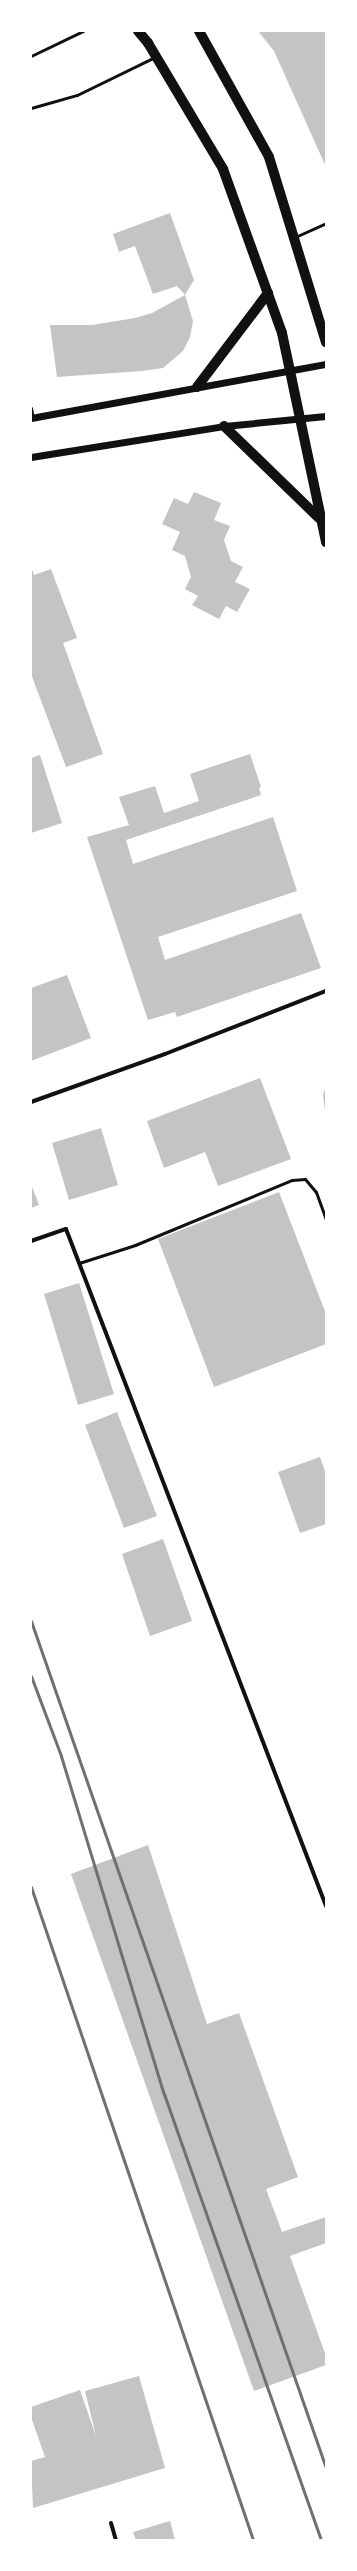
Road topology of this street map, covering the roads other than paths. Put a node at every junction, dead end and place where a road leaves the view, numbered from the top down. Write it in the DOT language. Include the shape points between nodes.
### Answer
graph roads {
  1 [pos="82,31"];
  2 [pos="138,31"];
  3 [pos="199,31"];
  4 [pos="31,56"];
  5 [pos="156,56"];
  6 [pos="31,108"];
  7 [pos="326,223"];
  8 [pos="294,237"];
  9 [pos="268,293"];
  10 [pos="326,342"];
  11 [pos="326,364"];
  12 [pos="290,370"];
  13 [pos="197,387"];
  14 [pos="31,408"];
  15 [pos="326,416"];
  16 [pos="32,418"];
  17 [pos="299,419"];
  18 [pos="224,426"];
  19 [pos="31,457"];
  20 [pos="319,518"];
  21 [pos="326,542"];
  22 [pos="326,991"];
  23 [pos="31,1102"];
  24 [pos="326,1220"];
  25 [pos="31,1241"];
  26 [pos="79,1263"];
  27 [pos="326,1906"];
  28 [pos="111,2523"];
  29 [pos="116,2540"];
  1 -- 4 [label="lane"];
  2 -- 5 [label="main road"];
  3 -- 8 [label="main road" via="269,157"];
  5 -- 6 [label="lane" via="77,96"];
  5 -- 9 [label="main road" via="223,169"];
  7 -- 8 [label="lane"];
  8 -- 10 [label="main road"];
  9 -- 12 [label="main road" via="282,333"];
  9 -- 13 [label="main road"];
  11 -- 12 [label="street"];
  12 -- 13 [label="street"];
  12 -- 17 [label="main road"];
  13 -- 16 [label="street"];
  14 -- 16 [label="lane"];
  15 -- 17 [label="street"];
  17 -- 18 [label="street"];
  17 -- 20 [label="main road"];
  18 -- 19 [label="street"];
  18 -- 20 [label="main road"];
  20 -- 21 [label="main road"];
  22 -- 23 [label="street" via="165,1054"];
  24 -- 26 [label="lane" via="316,1192 305,1179 292,1180 134,1246"];
  25 -- 26 [label="street" via="66,1229"];
  26 -- 27 [label="street"];
  28 -- 29 [label="street"];
}
